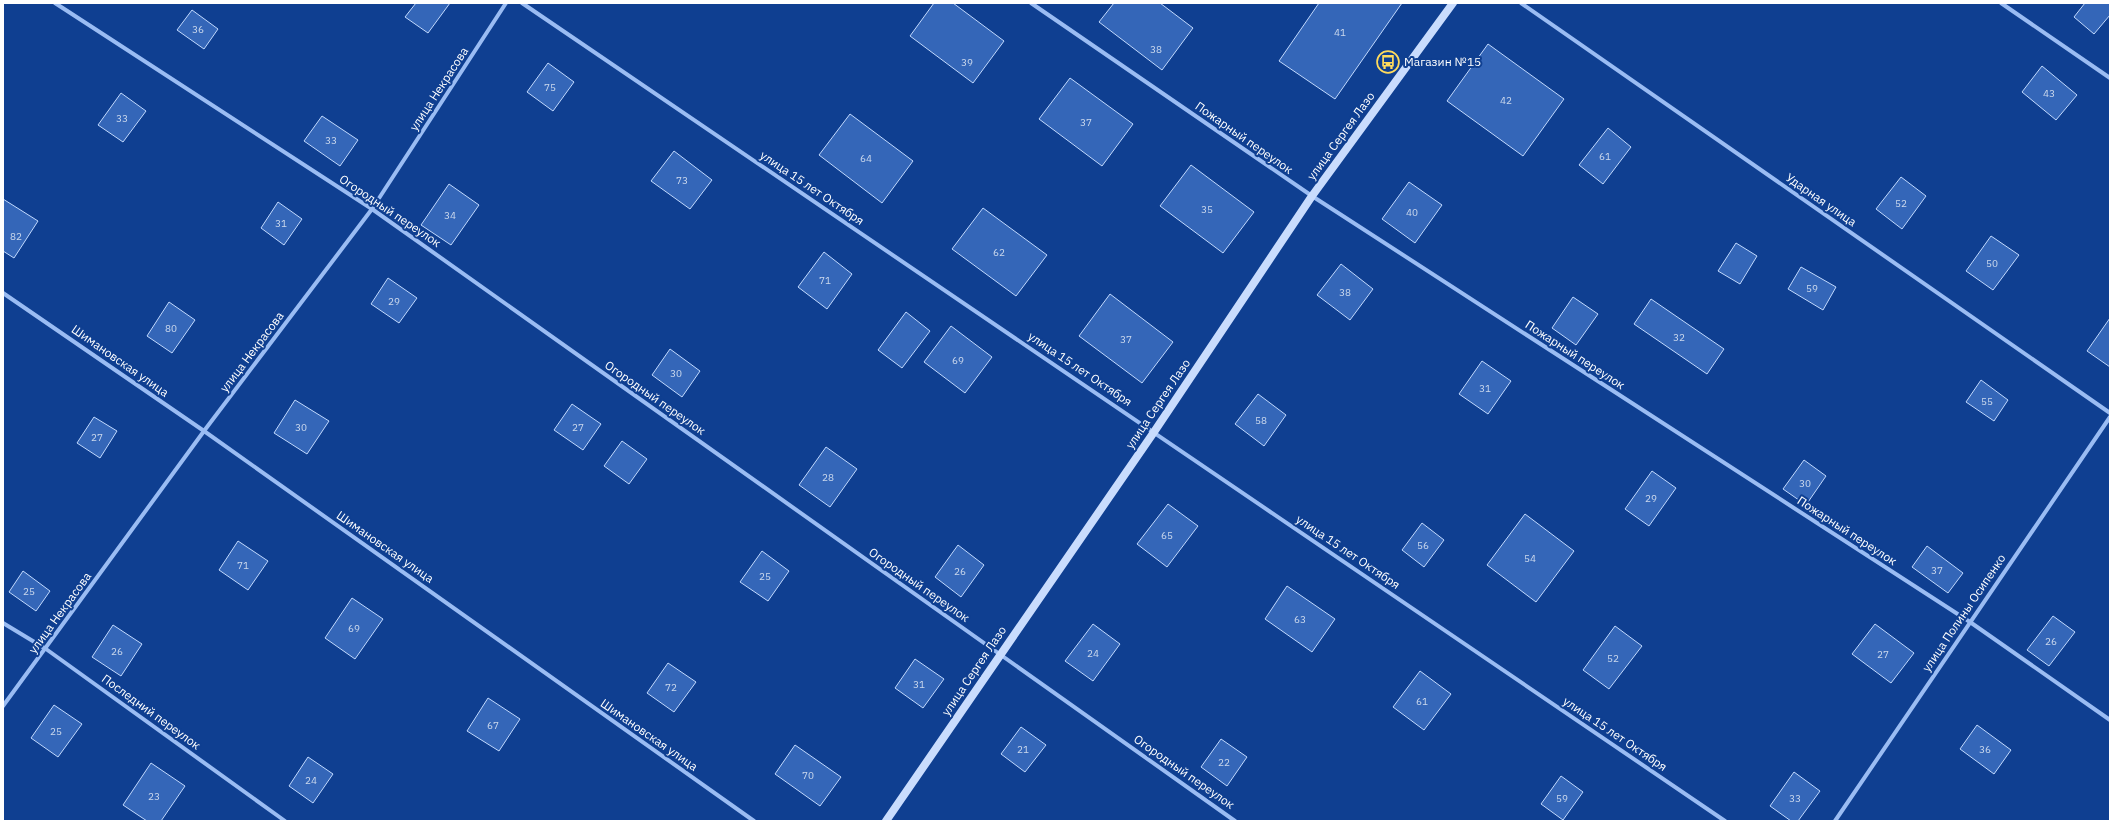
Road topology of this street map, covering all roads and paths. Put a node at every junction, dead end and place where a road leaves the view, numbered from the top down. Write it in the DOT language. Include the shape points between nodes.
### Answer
graph roads {
  1 [pos="55,3"];
  2 [pos="506,3"];
  3 [pos="522,3"];
  4 [pos="1031,3"];
  5 [pos="1453,3"];
  6 [pos="1521,3"];
  7 [pos="2002,3"];
  8 [pos="2110,78"];
  9 [pos="1312,196"];
  10 [pos="372,209"];
  11 [pos="3,293"];
  12 [pos="2110,413"];
  13 [pos="2110,417"];
  14 [pos="204,431"];
  15 [pos="1154,432"];
  16 [pos="1970,622"];
  17 [pos="3,623"];
  18 [pos="46,649"];
  19 [pos="1000,654"];
  20 [pos="3,706"];
  21 [pos="2110,720"];
  22 [pos="285,821"];
  23 [pos="754,821"];
  24 [pos="886,821"];
  25 [pos="1235,821"];
  26 [pos="1725,821"];
  27 [pos="1834,821"];
  1 -- 10 [label="street, Огородный переулок"];
  2 -- 10 [label="street, улица Некрасова"];
  3 -- 15 [label="street, улица 15 лет Октября"];
  4 -- 9 [label="street, Пожарный переулок"];
  5 -- 9 [label="main road, улица Сергея Лазо"];
  6 -- 12 [label="street, Ударная улица"];
  7 -- 8 [label="street"];
  9 -- 15 [label="main road, улица Сергея Лазо"];
  9 -- 16 [label="street, Пожарный переулок"];
  10 -- 14 [label="street, улица Некрасова"];
  10 -- 19 [label="street, Огородный переулок"];
  11 -- 14 [label="street, Шимановская улица"];
  13 -- 16 [label="street, улица Полины Осипенко"];
  14 -- 18 [label="street, улица Некрасова"];
  14 -- 23 [label="street, Шимановская улица"];
  15 -- 19 [label="main road, улица Сергея Лазо"];
  15 -- 26 [label="street, улица 15 лет Октября"];
  16 -- 21 [label="street, Пожарный переулок"];
  16 -- 27 [label="street, улица Полины Осипенко"];
  17 -- 18 [label="street, Последний переулок"];
  18 -- 20 [label="street, улица Некрасова"];
  18 -- 22 [label="street, Последний переулок"];
  19 -- 24 [label="main road, улица Сергея Лазо"];
  19 -- 25 [label="street, Огородный переулок"];
}
